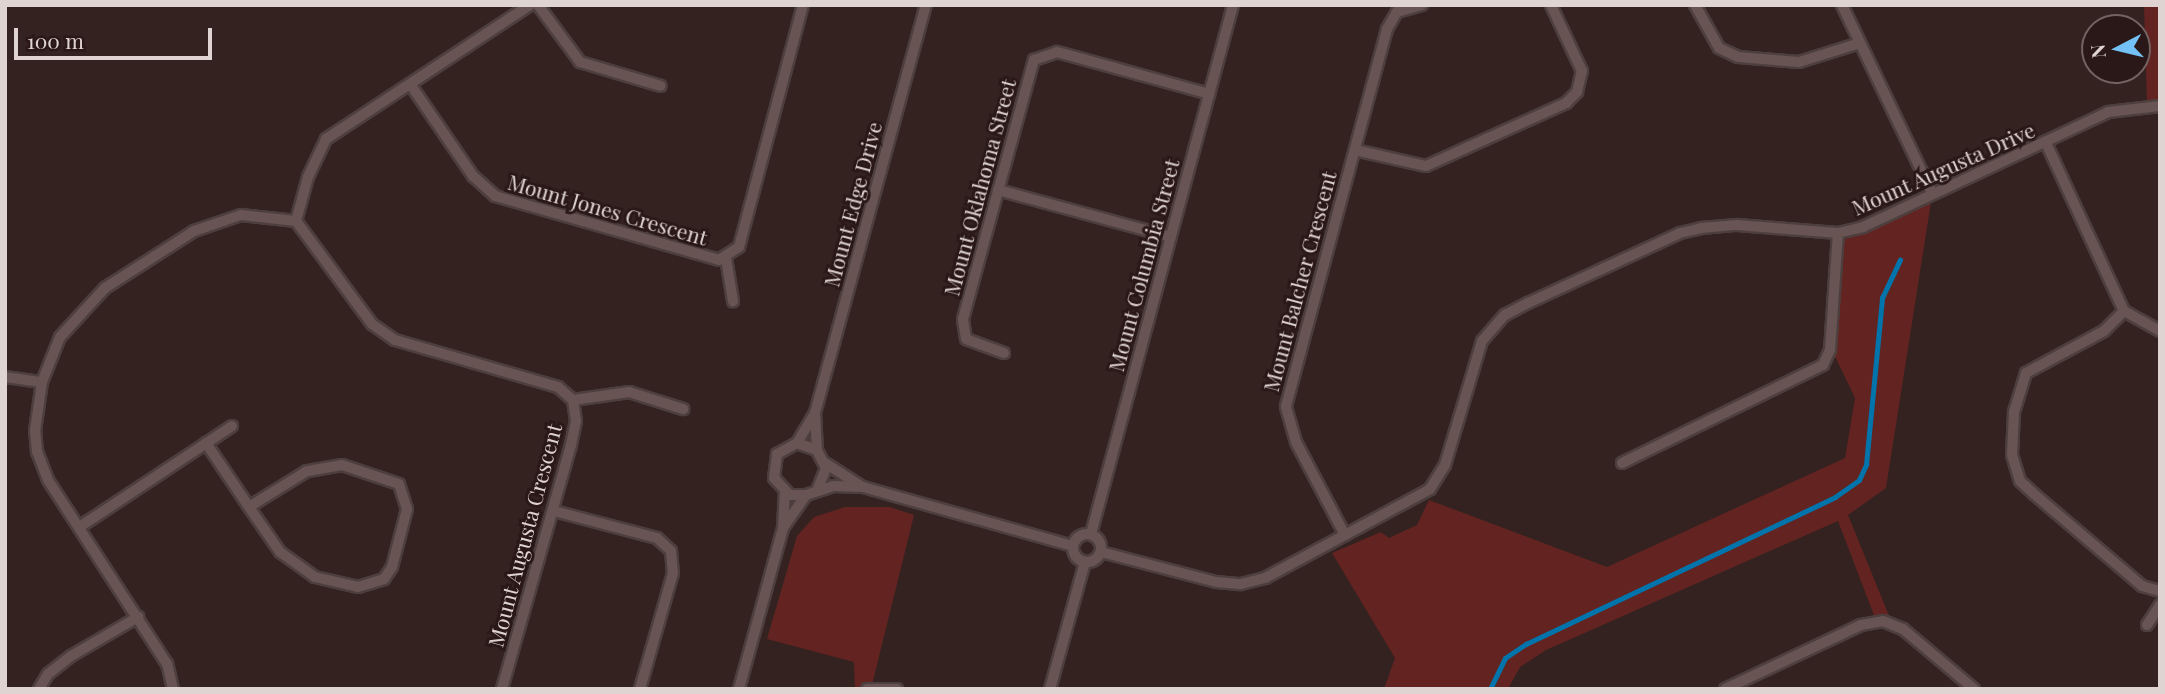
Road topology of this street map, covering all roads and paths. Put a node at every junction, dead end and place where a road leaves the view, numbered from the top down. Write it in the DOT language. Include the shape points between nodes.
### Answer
graph roads {
  1 [pos="530,5"];
  2 [pos="538,5"];
  3 [pos="803,5"];
  4 [pos="926,5"];
  5 [pos="1233,5"];
  6 [pos="1422,5"];
  7 [pos="1551,5"];
  8 [pos="1695,5"];
  9 [pos="1843,5"];
  10 [pos="1860,43"];
  11 [pos="411,84"];
  12 [pos="661,86"];
  13 [pos="1209,94"];
  14 [pos="2160,106"];
  15 [pos="2046,143"];
  16 [pos="1355,150"];
  17 [pos="998,190"];
  18 [pos="1932,193"];
  19 [pos="296,221"];
  20 [pos="1839,233"];
  21 [pos="1171,237"];
  22 [pos="726,258"];
  23 [pos="733,300"];
  24 [pos="2124,311"];
  25 [pos="2160,331"];
  26 [pos="1004,353"];
  27 [pos="5,377"];
  28 [pos="42,382"];
  29 [pos="573,400"];
  30 [pos="683,409"];
  31 [pos="815,413"];
  32 [pos="232,426"];
  33 [pos="206,443"];
  34 [pos="797,443"];
  35 [pos="817,450"];
  36 [pos="825,463"];
  37 [pos="1622,464"];
  38 [pos="863,487"];
  39 [pos="818,488"];
  40 [pos="785,492"];
  41 [pos="806,495"];
  42 [pos="248,507"];
  43 [pos="554,511"];
  44 [pos="81,526"];
  45 [pos="783,528"];
  46 [pos="1091,534"];
  47 [pos="1345,535"];
  48 [pos="1073,545"];
  49 [pos="1101,552"];
  50 [pos="1085,562"];
  51 [pos="2160,591"];
  52 [pos="2160,606"];
  53 [pos="138,617"];
  54 [pos="2147,625"];
  55 [pos="39,689"];
  56 [pos="173,689"];
  57 [pos="502,689"];
  58 [pos="640,689"];
  59 [pos="739,689"];
  60 [pos="867,689"];
  61 [pos="897,689"];
  62 [pos="1050,689"];
  63 [pos="1726,689"];
  64 [pos="1974,689"];
  1 -- 11 [label="street"];
  2 -- 12 [label="street" via="580,62"];
  3 -- 22 [label="street, Mount Jones Crescent" via="742,236"];
  4 -- 31 [label="street, Mount Edge Drive"];
  5 -- 13 [label="street, Mount Columbia Street"];
  6 -- 16 [label="street, Mount Balcher Crescent" via="1407,8 1391,20"];
  7 -- 16 [label="street, Mount Balcher Crescent" via="1582,71 1577,92 1566,103 1426,166"];
  8 -- 10 [label="street" via="1719,48 1738,57 1817,60"];
  9 -- 10 [label="street"];
  10 -- 18 [label="street"];
  11 -- 19 [label="street" via="326,139 308,177"];
  11 -- 22 [label="street, Mount Jones Crescent" via="473,176 495,196 713,260"];
  13 -- 17 [label="street, Mount Oklahoma Street" via="1057,52 1039,55 1031,66"];
  13 -- 21 [label="street, Mount Columbia Street"];
  14 -- 15 [label="street, Mount Augusta Drive" via="2116,109"];
  15 -- 18 [label="street, Mount Augusta Drive"];
  15 -- 24 [label="street"];
  16 -- 47 [label="street, Mount Balcher Crescent" via="1286,406 1296,442"];
  17 -- 21 [label="street"];
  17 -- 26 [label="street, Mount Oklahoma Street" via="963,332 969,341"];
  18 -- 20 [label="street, Mount Augusta Drive" via="1873,223"];
  19 -- 28 [label="street" via="241,215 194,231 85,306 60,337"];
  19 -- 29 [label="street, Mount Augusta Crescent" via="384,334 558,387"];
  20 -- 37 [label="street" via="1830,350 1823,365"];
  20 -- 47 [label="street, Mount Augusta Drive" via="1737,225 1680,233 1505,315 1482,341 1474,359 1438,479 1423,495"];
  21 -- 46 [label="street, Mount Columbia Street"];
  22 -- 23 [label="street, Mount Jones Crescent"];
  24 -- 25 [label="street"];
  24 -- 51 [label="street" via="2104,331 2026,373 2014,412 2012,455 2027,488 2143,586"];
  27 -- 28 [label="street"];
  28 -- 44 [label="street" via="37,452 48,480"];
  29 -- 30 [label="street" via="629,393"];
  29 -- 43 [label="street, Mount Augusta Crescent" via="576,421"];
  31 -- 34 [label="street, Mount Edge Drive"];
  31 -- 35 [label="street, Mount Edge Drive"];
  32 -- 33 [label="street"];
  33 -- 42 [label="street"];
  33 -- 44 [label="street"];
  34 -- 35 [label="street"];
  34 -- 40 [label="street, Mount Edge Drive" via="781,450 773,466 774,478"];
  35 -- 36 [label="street, Mount Edge Drive"];
  36 -- 38 [label="street"];
  36 -- 39 [label="street"];
  38 -- 39 [label="street"];
  38 -- 48 [label="street"];
  39 -- 41 [label="street, Mount Edge Drive"];
  40 -- 41 [label="street"];
  40 -- 45 [label="street, Mount Edge Drive"];
  41 -- 45 [label="street, Mount Edge Drive"];
  42 -- 42 [label="street" via="295,565 315,577 358,587 384,579 392,567 407,509 399,484 342,465 307,471"];
  43 -- 57 [label="street, Mount Augusta Crescent"];
  43 -- 58 [label="street" via="657,538 671,551 673,573"];
  44 -- 53 [label="street"];
  45 -- 59 [label="street, Mount Edge Drive"];
  46 -- 48 [label="street" via="1082,535"];
  46 -- 49 [label="street" via="1100,541"];
  47 -- 49 [label="street, Mount Augusta Drive" via="1276,574 1241,584"];
  48 -- 50 [label="street" via="1076,556"];
  49 -- 50 [label="street" via="1095,560"];
  50 -- 62 [label="street"];
  52 -- 54 [label="street"];
  53 -- 55 [label="street" via="71,656 48,674"];
  53 -- 56 [label="street" via="167,664"];
  60 -- 61 [label="street"];
  63 -- 64 [label="street" via="1861,625 1883,621 1903,629"];
}
